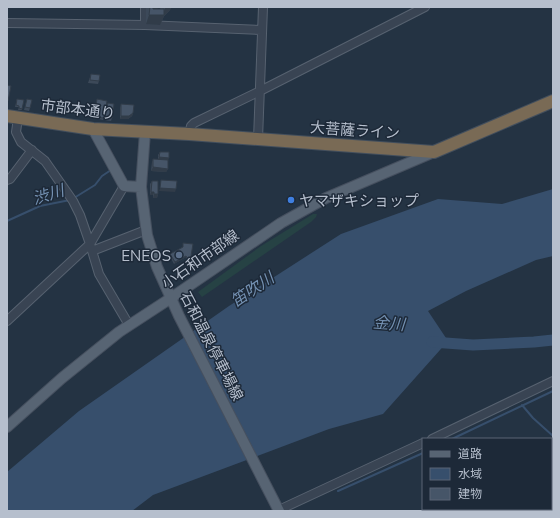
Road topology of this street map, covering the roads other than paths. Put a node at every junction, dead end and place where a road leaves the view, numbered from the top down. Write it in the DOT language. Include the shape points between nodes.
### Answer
graph roads {
  1 [pos="145,7"];
  2 [pos="263,7"];
  3 [pos="426,7"];
  4 [pos="7,23"];
  5 [pos="145,25"];
  6 [pos="262,30"];
  7 [pos="260,91"];
  8 [pos="553,101"];
  9 [pos="12,117"];
  10 [pos="93,128"];
  11 [pos="145,132"];
  12 [pos="189,134"];
  13 [pos="258,139"];
  14 [pos="397,149"];
  15 [pos="32,150"];
  16 [pos="434,152"];
  17 [pos="398,167"];
  18 [pos="7,180"];
  19 [pos="124,186"];
  20 [pos="141,187"];
  21 [pos="146,230"];
  22 [pos="91,247"];
  23 [pos="171,298"];
  24 [pos="7,321"];
  25 [pos="129,325"];
  26 [pos="553,381"];
  27 [pos="7,428"];
  28 [pos="434,438"];
  29 [pos="422,443"];
  30 [pos="278,509"];
  1 -- 5 [label="street"];
  2 -- 6 [label="street"];
  3 -- 7 [label="street"];
  4 -- 5 [label="street"];
  5 -- 6 [label="street"];
  6 -- 7 [label="street"];
  7 -- 12 [label="street" via="194,123"];
  7 -- 13 [label="street"];
  8 -- 16 [label="highway, 大菩薩ライン"];
  9 -- 10 [label="highway, 市部本通り"];
  9 -- 15 [label="street" via="21,142"];
  10 -- 11 [label="highway, 市部本通り"];
  10 -- 19 [label="main road"];
  11 -- 12 [label="highway, 大菩薩ライン"];
  11 -- 20 [label="main road, 石和温泉停車場線"];
  12 -- 13 [label="highway, 大菩薩ライン"];
  13 -- 14 [label="highway, 大菩薩ライン"];
  14 -- 16 [label="highway, 大菩薩ライン"];
  14 -- 17 [label="main road" via="401,157"];
  15 -- 18 [label="street"];
  15 -- 22 [label="street" via="45,161 71,198"];
  16 -- 17 [label="main road, 小石和市部線"];
  17 -- 23 [label="main road, 小石和市部線" via="326,198 281,223"];
  19 -- 20 [label="main road"];
  19 -- 22 [label="street"];
  20 -- 21 [label="main road, 石和温泉停車場線"];
  21 -- 22 [label="street"];
  21 -- 23 [label="main road, 石和温泉停車場線" via="157,267"];
  22 -- 24 [label="street"];
  22 -- 25 [label="street" via="99,274"];
  23 -- 25 [label="main road, 小石和市部線"];
  23 -- 30 [label="main road, 石和温泉停車場線"];
  25 -- 27 [label="main road, 小石和市部線" via="85,359"];
  26 -- 28 [label="street"];
  29 -- 30 [label="street"];
}
